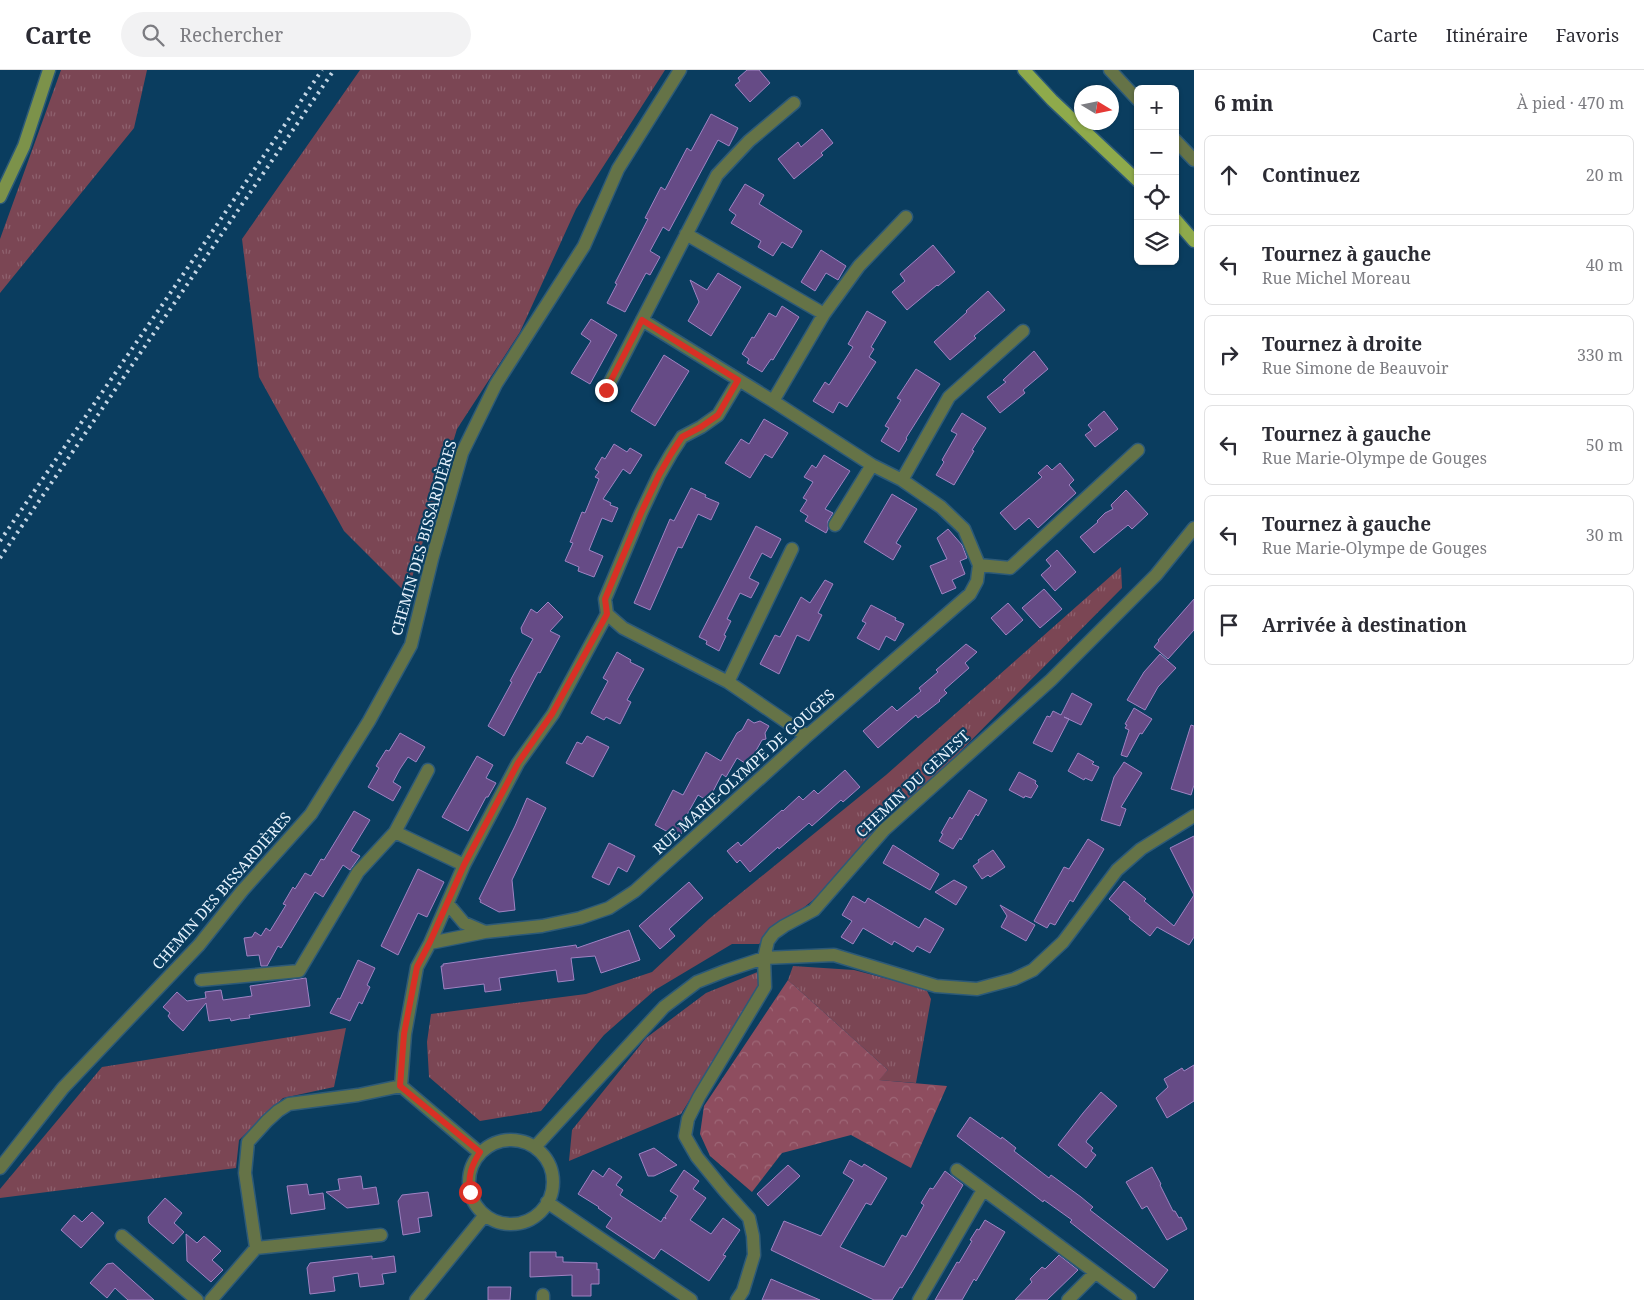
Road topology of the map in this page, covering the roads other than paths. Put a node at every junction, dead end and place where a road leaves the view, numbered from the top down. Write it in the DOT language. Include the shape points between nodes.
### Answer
graph roads {
  1 [pos="49,70"];
  2 [pos="680,70"];
  3 [pos="1024,70"];
  4 [pos="1110,70"];
  5 [pos="1134,96"];
  6 [pos="794,103"];
  7 [pos="1179,144"];
  8 [pos="1194,160"];
  9 [pos="1134,177"];
  10 [pos="0,197"];
  11 [pos="1179,217"];
  12 [pos="906,218"];
  13 [pos="1176,220"];
  14 [pos="1194,227"];
  15 [pos="686,234"];
  16 [pos="1194,241"];
  17 [pos="824,314"];
  18 [pos="642,320"];
  19 [pos="1023,331"];
  20 [pos="738,380"];
  21 [pos="606,390"];
  22 [pos="773,401"];
  23 [pos="1138,450"];
  24 [pos="872,465"];
  25 [pos="902,480"];
  26 [pos="835,525"];
  27 [pos="1194,528"];
  28 [pos="792,549"];
  29 [pos="979,565"];
  30 [pos="607,614"];
  31 [pos="728,682"];
  32 [pos="807,736"];
  33 [pos="428,770"];
  34 [pos="1194,816"];
  35 [pos="396,832"];
  36 [pos="464,865"];
  37 [pos="448,904"];
  38 [pos="485,932"];
  39 [pos="430,942"];
  40 [pos="764,958"];
  41 [pos="201,980"];
  42 [pos="400,1086"];
  43 [pos="535,1147"];
  44 [pos="480,1152"];
  45 [pos="0,1168"];
  46 [pos="958,1170"];
  47 [pos="983,1190"];
  48 [pos="547,1202"];
  49 [pos="485,1215"];
  50 [pos="381,1235"];
  51 [pos="122,1236"];
  52 [pos="256,1248"];
  53 [pos="1095,1273"];
  54 [pos="1130,1298"];
  55 [pos="197,1300"];
  56 [pos="211,1300"];
  57 [pos="416,1300"];
  58 [pos="692,1300"];
  59 [pos="737,1300"];
  60 [pos="919,1300"];
  61 [pos="1068,1300"];
  1 -- 10 [label="main road" via="24,146"];
  2 -- 45 [label="street, CHEMIN DES BISSARDIÈRES" via="618,169 584,246 496,384 462,453 411,645 369,721 311,814 199,945 63,1088"];
  3 -- 9 [label="main road"];
  4 -- 5 [label="street"];
  6 -- 15 [label="street" via="717,175"];
  7 -- 8 [label="street"];
  11 -- 14 [label="main road"];
  12 -- 17 [label="street" via="859,266"];
  13 -- 16 [label="main road"];
  15 -- 17 [label="street"];
  15 -- 18 [label="street"];
  17 -- 22 [label="street"];
  18 -- 20 [label="street"];
  18 -- 21 [label="street"];
  19 -- 25 [label="street" via="949,397"];
  20 -- 22 [label="street"];
  20 -- 30 [label="street" via="718,415 682,437 659,475 605,599"];
  22 -- 24 [label="street"];
  23 -- 29 [label="street" via="1010,568"];
  24 -- 25 [label="street"];
  24 -- 26 [label="street"];
  25 -- 29 [label="street" via="941,507 964,529"];
  27 -- 40 [label="street, CHEMIN DU GENEST" via="1156,576 1051,680 884,830 814,910 774,933 768,941"];
  28 -- 31 [label="street"];
  29 -- 32 [label="street, RUE MARIE-OLYMPE DE GOUGES" via="977,580 970,594"];
  30 -- 31 [label="street" via="623,628"];
  30 -- 36 [label="street" via="552,714 518,763"];
  31 -- 32 [label="street"];
  32 -- 38 [label="street, RUE MARIE-OLYMPE DE GOUGES" via="635,891 609,908 542,926"];
  33 -- 35 [label="street"];
  34 -- 40 [label="street" via="1141,849 1117,870 1063,942 1033,970 1014,979 977,989 936,986 834,955"];
  35 -- 36 [label="street"];
  35 -- 41 [label="street" via="358,872 300,971"];
  36 -- 37 [label="street"];
  37 -- 38 [label="street" via="464,923"];
  37 -- 39 [label="street"];
  38 -- 39 [label="street, RUE MARIE-OLYMPE DE GOUGES"];
  39 -- 42 [label="street" via="417,967 404,1034"];
  40 -- 43 [label="street" via="697,982 664,1007"];
  40 -- 59 [label="street, CHEMIN DU GENEST" via="765,987 699,1097 688,1119 685,1136 697,1158 749,1218 754,1255"];
  42 -- 44 [label="street"];
  42 -- 52 [label="street" via="289,1104 278,1110 248,1142 245,1174"];
  43 -- 44 [label="street" via="512,1140 495,1143"];
  43 -- 48 [label="street" via="544,1155 553,1178"];
  44 -- 49 [label="street" via="472,1164 470,1192"];
  46 -- 47 [label="street"];
  47 -- 53 [label="street"];
  47 -- 60 [label="street"];
  48 -- 49 [label="street" via="531,1219 519,1223 502,1223"];
  48 -- 58 [label="street"];
  49 -- 57 [label="street"];
  50 -- 52 [label="street"];
  51 -- 55 [label="street"];
  52 -- 56 [label="street"];
  53 -- 54 [label="street"];
  53 -- 61 [label="street"];
}
